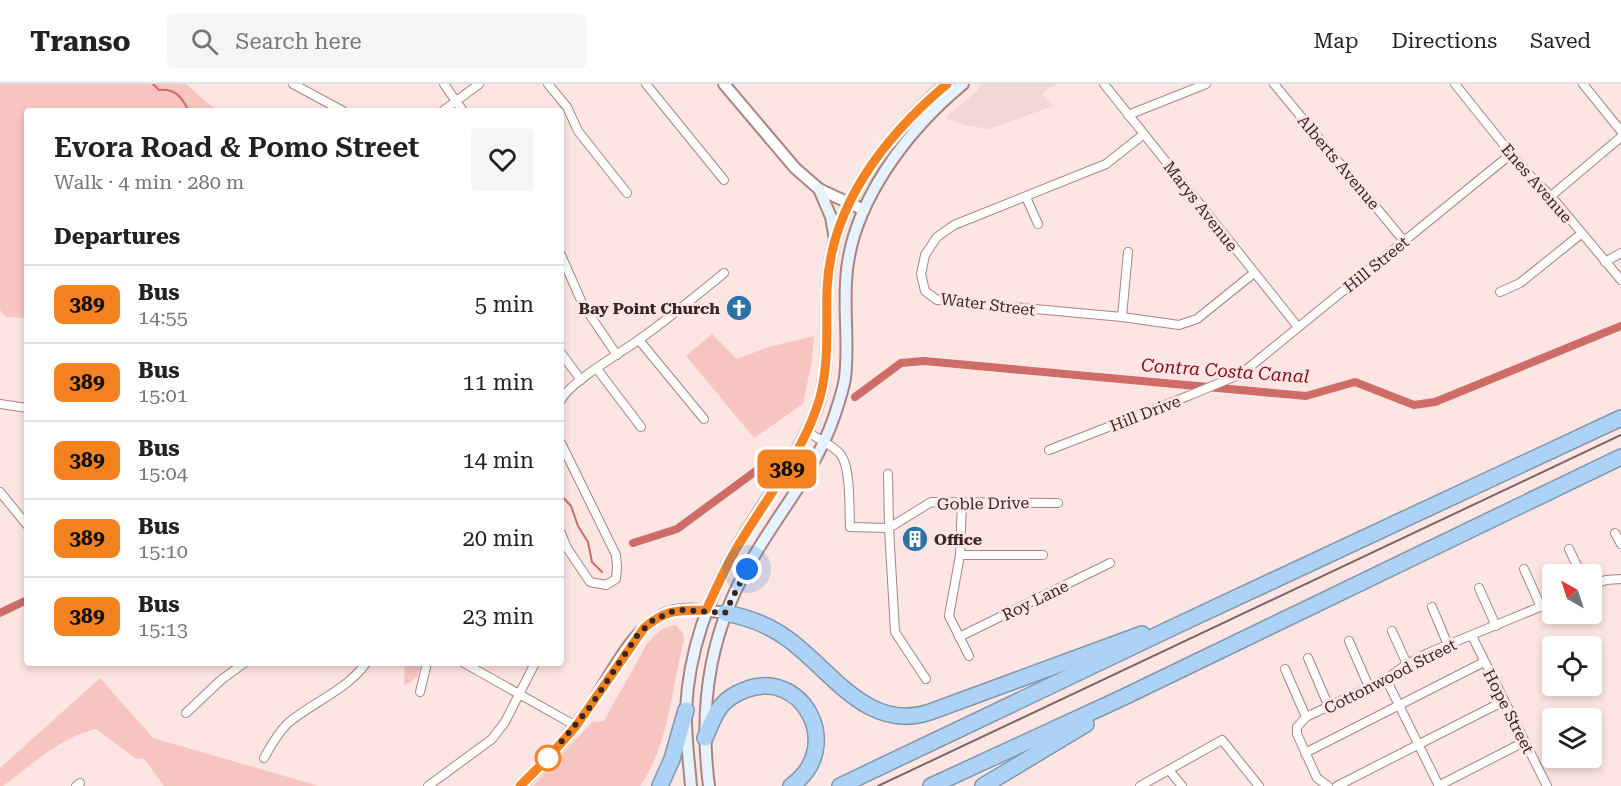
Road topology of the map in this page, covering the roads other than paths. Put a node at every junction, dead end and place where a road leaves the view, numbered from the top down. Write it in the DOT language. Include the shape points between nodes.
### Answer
graph roads {
  1 [pos="293,84"];
  2 [pos="444,84"];
  3 [pos="479,84"];
  4 [pos="548,84"];
  5 [pos="646,84"];
  6 [pos="724,84"];
  7 [pos="946,84"];
  8 [pos="963,84"];
  9 [pos="1104,84"];
  10 [pos="1206,84"];
  11 [pos="1274,84"];
  12 [pos="1455,84"];
  13 [pos="1583,84"];
  14 [pos="456,101"];
  15 [pos="337,108"];
  16 [pos="447,108"];
  17 [pos="461,108"];
  18 [pos="1128,115"];
  19 [pos="1621,131"];
  20 [pos="1144,135"];
  21 [pos="1621,137"];
  22 [pos="1511,154"];
  23 [pos="724,180"];
  24 [pos="819,189"];
  25 [pos="627,193"];
  26 [pos="1551,195"];
  27 [pos="1026,196"];
  28 [pos="850,202"];
  29 [pos="864,210"];
  30 [pos="1038,224"];
  31 [pos="1581,234"];
  32 [pos="1404,241"];
  33 [pos="836,242"];
  34 [pos="1128,252"];
  35 [pos="1621,253"];
  36 [pos="564,262"];
  37 [pos="1605,262"];
  38 [pos="724,273"];
  39 [pos="1254,273"];
  40 [pos="1621,280"];
  41 [pos="1500,292"];
  42 [pos="1122,317"];
  43 [pos="1298,327"];
  44 [pos="639,340"];
  45 [pos="617,354"];
  46 [pos="564,357"];
  47 [pos="597,369"];
  48 [pos="1241,374"];
  49 [pos="581,381"];
  50 [pos="564,394"];
  51 [pos="0,404"];
  52 [pos="24,408"];
  53 [pos="1621,418"];
  54 [pos="704,419"];
  55 [pos="641,427"];
  56 [pos="806,431"];
  57 [pos="824,444"];
  58 [pos="564,449"];
  59 [pos="1049,450"];
  60 [pos="1621,457"];
  61 [pos="888,474"];
  62 [pos="0,492"];
  63 [pos="962,501"];
  64 [pos="1058,503"];
  65 [pos="24,521"];
  66 [pos="889,528"];
  67 [pos="1616,533"];
  68 [pos="564,539"];
  69 [pos="1621,544"];
  70 [pos="1569,549"];
  71 [pos="960,555"];
  72 [pos="1043,555"];
  73 [pos="1110,563"];
  74 [pos="1576,564"];
  75 [pos="1524,569"];
  76 [pos="1621,579"];
  77 [pos="1602,581"];
  78 [pos="1479,588"];
  79 [pos="1432,607"];
  80 [pos="1541,607"];
  81 [pos="706,610"];
  82 [pos="725,613"];
  83 [pos="1180,624"];
  84 [pos="1496,626"];
  85 [pos="1392,631"];
  86 [pos="1472,636"];
  87 [pos="959,637"];
  88 [pos="1349,641"];
  89 [pos="1448,645"];
  90 [pos="969,656"];
  91 [pos="1308,658"];
  92 [pos="1485,662"];
  93 [pos="1407,664"];
  94 [pos="240,666"];
  95 [pos="364,666"];
  96 [pos="426,666"];
  97 [pos="470,666"];
  98 [pos="534,666"];
  99 [pos="1285,669"];
  100 [pos="1386,678"];
  101 [pos="926,679"];
  102 [pos="1369,687"];
  103 [pos="420,693"];
  104 [pos="520,693"];
  105 [pos="1124,697"];
  106 [pos="1504,701"];
  107 [pos="1399,705"];
  108 [pos="1329,707"];
  109 [pos="686,710"];
  110 [pos="186,714"];
  111 [pos="1306,717"];
  112 [pos="576,726"];
  113 [pos="705,738"];
  114 [pos="1524,742"];
  115 [pos="1419,745"];
  116 [pos="1305,753"];
  117 [pos="264,758"];
  118 [pos="1169,770"];
  119 [pos="428,786"];
  120 [pos="520,786"];
  121 [pos="660,786"];
  122 [pos="691,786"];
  123 [pos="709,786"];
  124 [pos="792,786"];
  125 [pos="840,786"];
  126 [pos="931,786"];
  127 [pos="983,786"];
  128 [pos="1140,786"];
  129 [pos="1182,786"];
  130 [pos="1259,786"];
  131 [pos="1328,786"];
  132 [pos="1337,786"];
  133 [pos="1438,786"];
  134 [pos="1545,786"];
  1 -- 15 [label="street"];
  2 -- 14 [label="street"];
  3 -- 14 [label="street"];
  4 -- 25 [label="street" via="567,107 578,131"];
  5 -- 23 [label="street"];
  6 -- 24 [label="street" via="795,168"];
  7 -- 28 [label="main road" via="920,106 881,150"];
  8 -- 29 [label="main road" via="912,134"];
  9 -- 18 [label="street, Marys Avenue"];
  10 -- 18 [label="street"];
  11 -- 32 [label="street, Alberts Avenue"];
  12 -- 22 [label="street, Enes Avenue"];
  13 -- 19 [label="street"];
  14 -- 16 [label="street"];
  14 -- 17 [label="street"];
  18 -- 20 [label="street, Marys Avenue"];
  20 -- 27 [label="street, Water Street" via="1106,164"];
  20 -- 39 [label="street, Marys Avenue"];
  21 -- 26 [label="street"];
  22 -- 26 [label="street, Enes Avenue"];
  22 -- 32 [label="street, Hill Street"];
  24 -- 28 [label="street"];
  24 -- 33 [label="main road"];
  26 -- 31 [label="street, Enes Avenue"];
  27 -- 30 [label="street"];
  27 -- 42 [label="street, Water Street" via="954,225 937,237 925,255 921,274 925,291 936,300"];
  28 -- 29 [label="street"];
  28 -- 33 [label="main road"];
  29 -- 57 [label="main road" via="850,247 846,281 845,379"];
  31 -- 37 [label="street, Enes Avenue"];
  31 -- 41 [label="street" via="1520,283"];
  32 -- 43 [label="street, Hill Street"];
  33 -- 56 [label="main road" via="827,290 828,335 823,374 816,408"];
  34 -- 42 [label="street"];
  35 -- 37 [label="street"];
  36 -- 45 [label="street" via="583,305"];
  37 -- 40 [label="street, Enes Avenue"];
  38 -- 44 [label="street"];
  39 -- 42 [label="street, Water Street" via="1197,319 1179,325"];
  39 -- 43 [label="street, Marys Avenue"];
  43 -- 48 [label="street, Hill Street"];
  44 -- 45 [label="street"];
  44 -- 54 [label="street"];
  45 -- 47 [label="street"];
  46 -- 49 [label="street"];
  47 -- 49 [label="street"];
  47 -- 55 [label="street"];
  48 -- 59 [label="street, Hill Drive"];
  49 -- 50 [label="street"];
  51 -- 52 [label="street"];
  53 -- 83 [label="highway"];
  56 -- 57 [label="street"];
  56 -- 81 [label="main road" via="740,542"];
  57 -- 66 [label="street" via="843,456 847,467 850,526"];
  57 -- 82 [label="main road" via="756,552"];
  58 -- 68 [label="street" via="611,542 616,555 616,579 606,585 590,582"];
  60 -- 105 [label="highway"];
  61 -- 66 [label="street"];
  62 -- 65 [label="street"];
  63 -- 64 [label="street, Goble Drive"];
  63 -- 66 [label="street, Goble Drive" via="931,502"];
  63 -- 71 [label="street"];
  66 -- 101 [label="street" via="895,632"];
  67 -- 69 [label="street"];
  70 -- 74 [label="street"];
  71 -- 72 [label="street"];
  71 -- 87 [label="street" via="949,616"];
  73 -- 87 [label="street, Roy Lane"];
  75 -- 80 [label="street"];
  76 -- 77 [label="street"];
  78 -- 84 [label="street"];
  79 -- 89 [label="street"];
  80 -- 84 [label="street, Cottonwood Street"];
  81 -- 82 [label="street"];
  81 -- 109 [label="main road" via="693,654"];
  81 -- 112 [label="street" via="671,612 644,628"];
  82 -- 83 [label="highway" via="777,632 862,704 903,717 930,712 1132,636"];
  82 -- 113 [label="main road" via="711,664"];
  83 -- 125 [label="highway"];
  84 -- 86 [label="street, Cottonwood Street"];
  85 -- 93 [label="street"];
  86 -- 89 [label="street, Cottonwood Street"];
  86 -- 92 [label="street, Hope Street"];
  87 -- 90 [label="street"];
  88 -- 102 [label="street"];
  89 -- 93 [label="street, Cottonwood Street"];
  91 -- 108 [label="street"];
  92 -- 106 [label="street, Hope Street"];
  92 -- 107 [label="street"];
  93 -- 100 [label="street, Cottonwood Street"];
  94 -- 110 [label="street"];
  95 -- 117 [label="street" via="357,676 289,723"];
  96 -- 103 [label="street"];
  97 -- 104 [label="street"];
  98 -- 104 [label="street"];
  99 -- 111 [label="street"];
  100 -- 102 [label="street, Cottonwood Street"];
  100 -- 107 [label="street"];
  102 -- 108 [label="street, Cottonwood Street"];
  104 -- 112 [label="street"];
  104 -- 119 [label="street" via="492,740"];
  105 -- 126 [label="highway"];
  105 -- 127 [label="highway" via="1101,716"];
  106 -- 114 [label="street, Hope Street"];
  106 -- 115 [label="street"];
  107 -- 115 [label="street"];
  107 -- 116 [label="street"];
  108 -- 111 [label="street, Cottonwood Street"];
  109 -- 121 [label="highway"];
  109 -- 122 [label="main road"];
  111 -- 116 [label="street, Cottonwood Street" via="1297,728"];
  112 -- 120 [label="street"];
  113 -- 123 [label="main road"];
  113 -- 124 [label="highway" via="723,704 735,694 765,687 792,694 811,715 817,744 806,773"];
  114 -- 133 [label="street"];
  114 -- 134 [label="street, Hope Street"];
  115 -- 132 [label="street"];
  115 -- 133 [label="street"];
  116 -- 131 [label="street" via="1317,778"];
  118 -- 128 [label="street"];
  118 -- 129 [label="street"];
  118 -- 130 [label="street" via="1222,740"];
}
